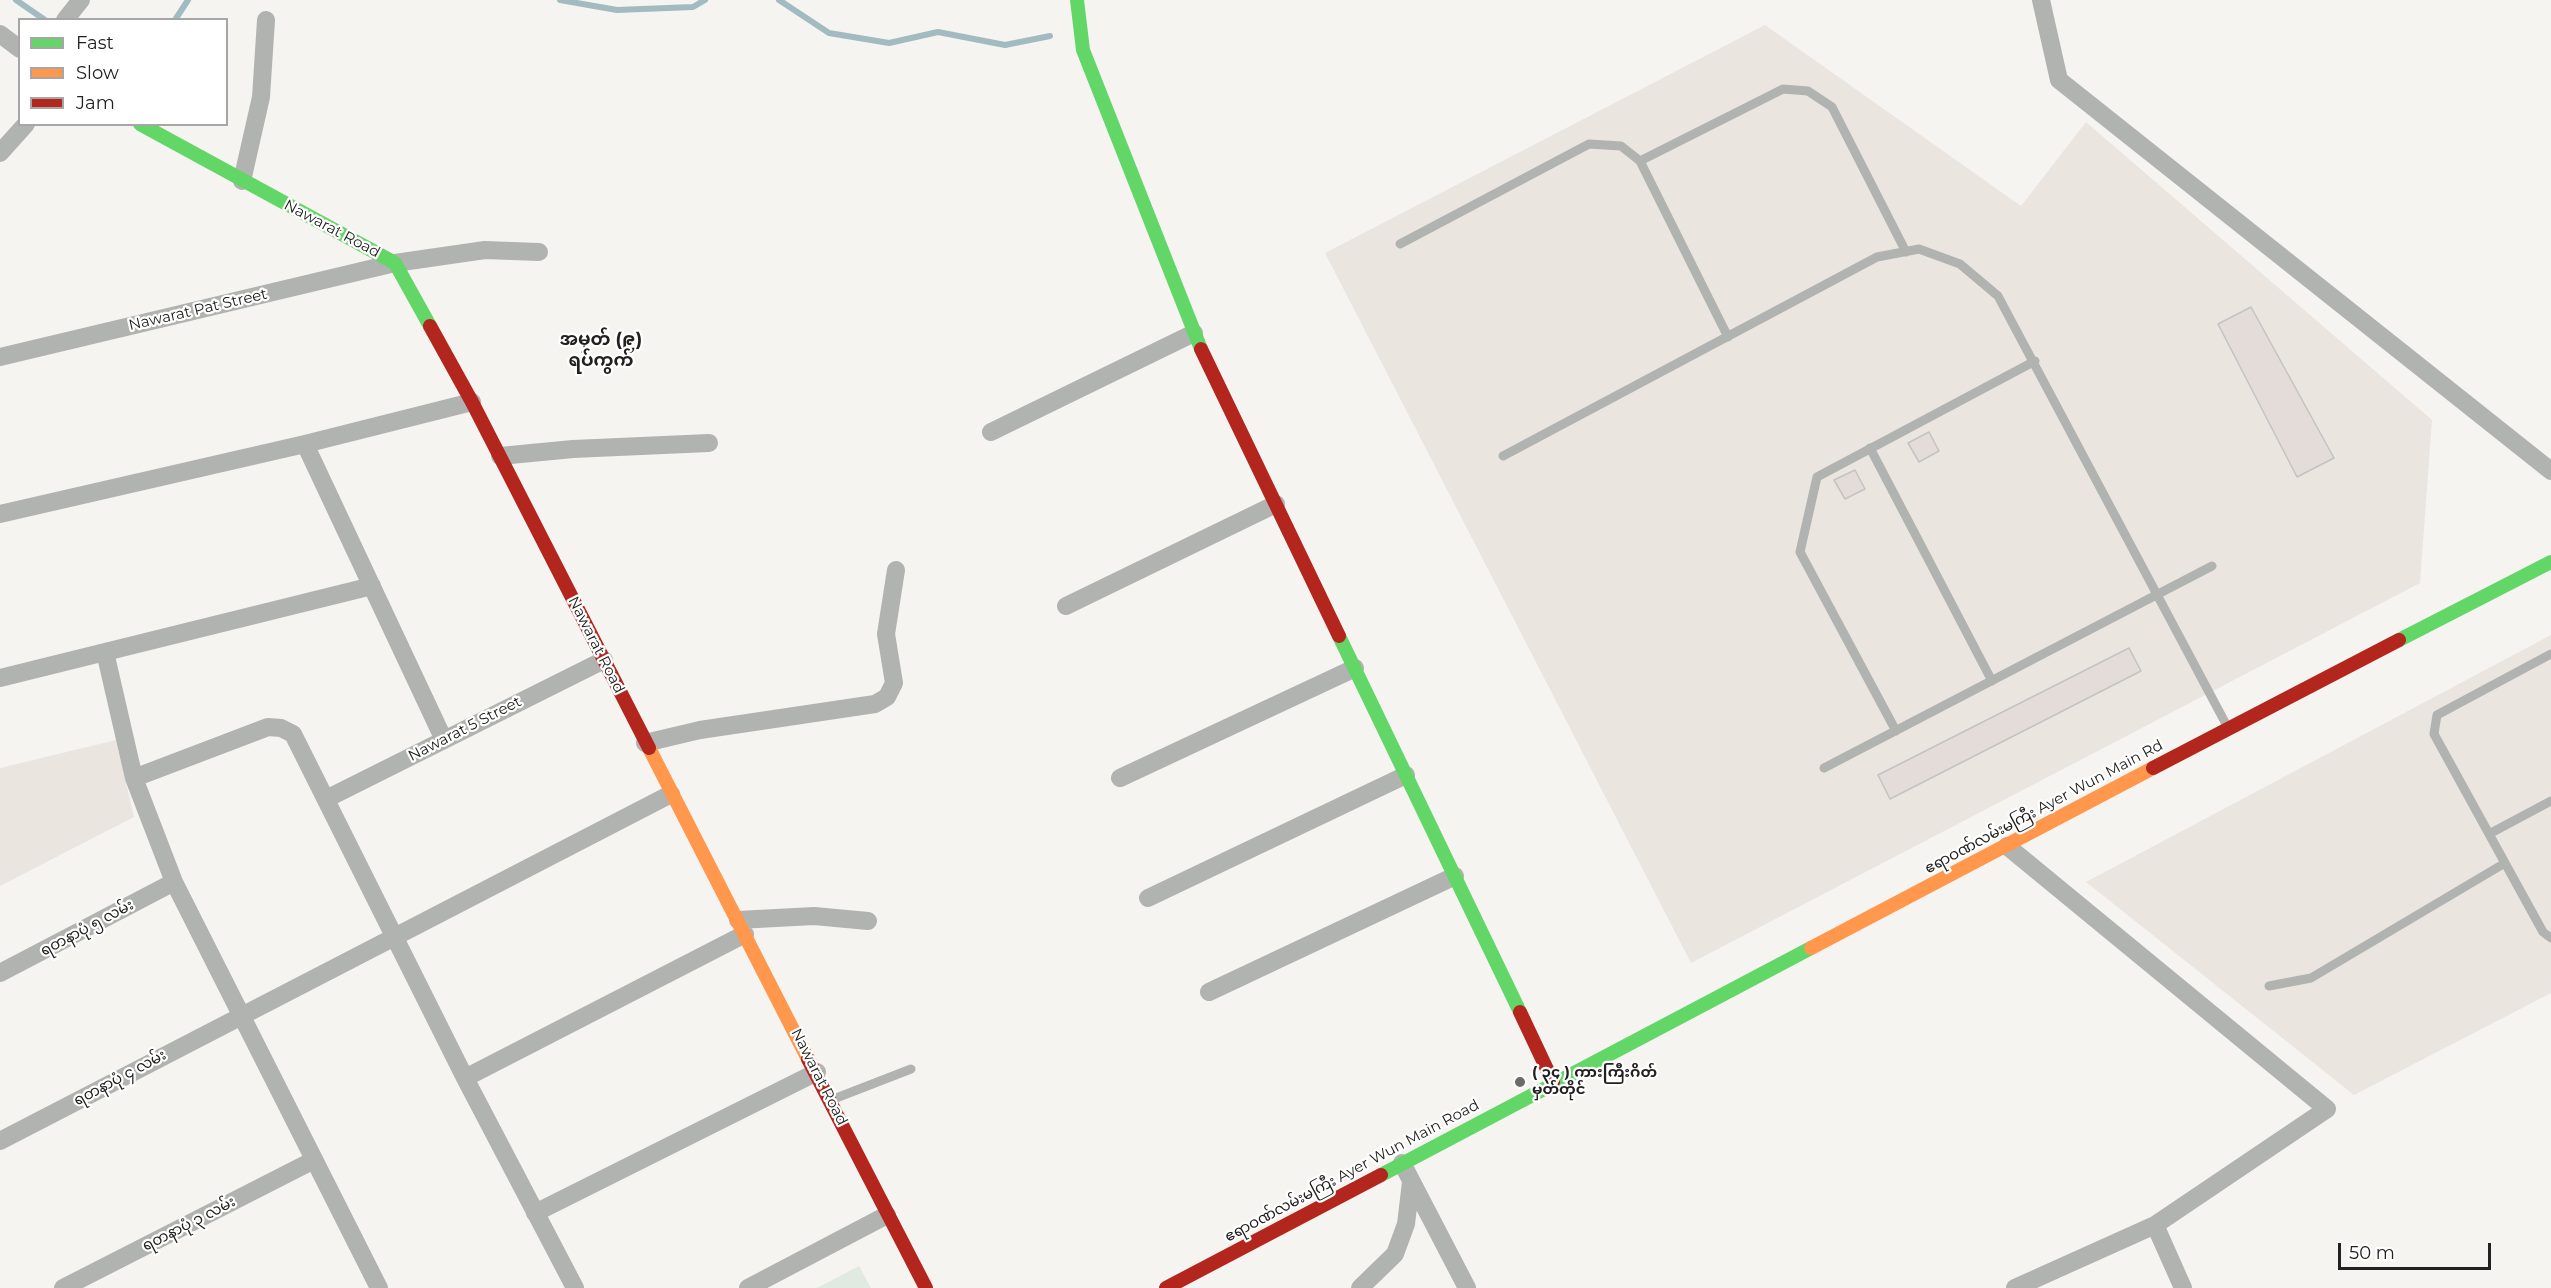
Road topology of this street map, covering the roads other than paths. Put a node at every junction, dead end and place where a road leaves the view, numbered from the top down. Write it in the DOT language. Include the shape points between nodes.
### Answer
graph roads {
  1 [pos="1077,0"];
  2 [pos="2041,0"];
  3 [pos="79,2"];
  4 [pos="67,18"];
  5 [pos="267,20"];
  6 [pos="0,34"];
  7 [pos="18,48"];
  8 [pos="24,126"];
  9 [pos="144,126"];
  10 [pos="0,153"];
  11 [pos="1640,161"];
  12 [pos="242,181"];
  13 [pos="1400,244"];
  14 [pos="539,252"];
  15 [pos="1906,252"];
  16 [pos="395,263"];
  17 [pos="1194,333"];
  18 [pos="1728,337"];
  19 [pos="0,357"];
  20 [pos="2035,361"];
  21 [pos="472,402"];
  22 [pos="991,432"];
  23 [pos="709,443"];
  24 [pos="305,444"];
  25 [pos="1870,448"];
  26 [pos="500,456"];
  27 [pos="1503,456"];
  28 [pos="2551,471"];
  29 [pos="1276,504"];
  30 [pos="0,514"];
  31 [pos="2551,562"];
  32 [pos="2212,566"];
  33 [pos="896,570"];
  34 [pos="372,586"];
  35 [pos="2158,595"];
  36 [pos="1066,606"];
  37 [pos="105,652"];
  38 [pos="2551,654"];
  39 [pos="604,660"];
  40 [pos="1355,668"];
  41 [pos="0,678"];
  42 [pos="1992,681"];
  43 [pos="2228,728"];
  44 [pos="1896,731"];
  45 [pos="444,740"];
  46 [pos="645,743"];
  47 [pos="1824,768"];
  48 [pos="1406,775"];
  49 [pos="134,778"];
  50 [pos="1120,778"];
  51 [pos="671,794"];
  52 [pos="326,799"];
  53 [pos="2551,801"];
  54 [pos="2489,834"];
  55 [pos="2007,846"];
  56 [pos="2505,863"];
  57 [pos="1455,876"];
  58 [pos="174,882"];
  59 [pos="1148,898"];
  60 [pos="868,921"];
  61 [pos="742,927"];
  62 [pos="393,937"];
  63 [pos="2551,938"];
  64 [pos="0,973"];
  65 [pos="2269,986"];
  66 [pos="1209,992"];
  67 [pos="241,1015"];
  68 [pos="911,1069"];
  69 [pos="817,1072"];
  70 [pos="465,1078"];
  71 [pos="1553,1082"];
  72 [pos="831,1100"];
  73 [pos="0,1141"];
  74 [pos="314,1160"];
  75 [pos="1401,1163"];
  76 [pos="1411,1182"];
  77 [pos="535,1213"];
  78 [pos="887,1215"];
  79 [pos="2155,1225"];
  80 [pos="63,1288"];
  81 [pos="379,1288"];
  82 [pos="574,1288"];
  83 [pos="748,1288"];
  84 [pos="926,1288"];
  85 [pos="1166,1288"];
  86 [pos="1360,1288"];
  87 [pos="1467,1288"];
  88 [pos="2015,1288"];
  89 [pos="2183,1288"];
  1 -- 17 [label="street" via="1083,50"];
  2 -- 28 [label="street" via="2059,80"];
  3 -- 4 [label="street"];
  5 -- 12 [label="street" via="261,97"];
  6 -- 7 [label="street"];
  8 -- 10 [label="street"];
  9 -- 12 [label="street, Nawarat Road"];
  11 -- 13 [label="lane" via="1621,146 1589,144"];
  11 -- 15 [label="lane" via="1783,89 1808,91 1832,107"];
  11 -- 18 [label="lane"];
  12 -- 16 [label="street, Nawarat Road"];
  14 -- 16 [label="street, Nawarat Pat Street" via="485,250"];
  15 -- 18 [label="lane" via="1877,258"];
  15 -- 20 [label="lane" via="1919,249 1968,270 1998,296"];
  16 -- 19 [label="street, Nawarat Pat Street"];
  16 -- 21 [label="street, Nawarat Road"];
  17 -- 22 [label="street"];
  17 -- 29 [label="street"];
  18 -- 27 [label="lane"];
  20 -- 25 [label="lane"];
  20 -- 35 [label="lane"];
  21 -- 24 [label="street"];
  21 -- 26 [label="street, Nawarat Road"];
  23 -- 26 [label="street"];
  24 -- 30 [label="street"];
  24 -- 34 [label="street"];
  25 -- 42 [label="lane"];
  25 -- 44 [label="lane" via="1817,477 1800,552"];
  26 -- 39 [label="street, Nawarat Road"];
  29 -- 36 [label="street"];
  29 -- 40 [label="street"];
  31 -- 43 [label="street, ဧရာဝဏ်လမ်းမကြီး Ayer Wun Main Rd"];
  32 -- 35 [label="lane"];
  33 -- 46 [label="street" via="886,633 894,683 887,697 875,704 723,726"];
  34 -- 37 [label="street"];
  34 -- 45 [label="street"];
  35 -- 42 [label="lane"];
  35 -- 43 [label="lane"];
  37 -- 41 [label="street"];
  37 -- 49 [label="street"];
  38 -- 54 [label="lane" via="2437,715 2434,734"];
  39 -- 45 [label="street, Nawarat 5 Street"];
  39 -- 46 [label="street, Nawarat Road"];
  40 -- 48 [label="street"];
  40 -- 50 [label="street"];
  42 -- 44 [label="lane"];
  43 -- 55 [label="street, ဧရာဝဏ်လမ်းမကြီး Ayer Wun Main Rd"];
  44 -- 47 [label="lane"];
  45 -- 52 [label="street, Nawarat 5 Street"];
  46 -- 51 [label="street, Nawarat Road"];
  48 -- 57 [label="street"];
  48 -- 59 [label="street"];
  49 -- 52 [label="street" via="268,727 281,728 292,734"];
  49 -- 58 [label="street"];
  51 -- 61 [label="street, Nawarat Road"];
  51 -- 62 [label="street, ရတနာပုံ ၄ လမ်း"];
  52 -- 62 [label="street"];
  53 -- 54 [label="lane"];
  54 -- 56 [label="lane"];
  55 -- 71 [label="street, ဧရာဝဏ်လမ်းမကြီး Ayer Wun Main Rd"];
  55 -- 79 [label="street" via="2327,1108"];
  56 -- 63 [label="lane" via="2543,932"];
  56 -- 65 [label="lane" via="2311,978"];
  57 -- 66 [label="street"];
  57 -- 71 [label="street"];
  58 -- 64 [label="street, ရတနာပုံ ၅ လမ်း"];
  58 -- 67 [label="street"];
  60 -- 61 [label="street" via="814,916"];
  61 -- 69 [label="street, Nawarat Road"];
  61 -- 70 [label="street"];
  62 -- 67 [label="street, ရတနာပုံ ၄ လမ်း"];
  62 -- 70 [label="street"];
  67 -- 73 [label="street, ရတနာပုံ ၄ လမ်း"];
  67 -- 74 [label="street"];
  68 -- 72 [label="lane"];
  69 -- 72 [label="street, Nawarat Road"];
  69 -- 77 [label="street"];
  70 -- 77 [label="street"];
  71 -- 75 [label="street, ဧရာဝဏ်လမ်းမကြီး Ayer Wun Main Road"];
  72 -- 78 [label="street, Nawarat Road"];
  74 -- 80 [label="street, ရတနာပုံ ၃ လမ်း"];
  74 -- 81 [label="street"];
  75 -- 76 [label="street"];
  75 -- 85 [label="street, ဧရာဝဏ်လမ်းမကြီး Ayer Wun Main Road"];
  76 -- 86 [label="street" via="1406,1224 1395,1254"];
  76 -- 87 [label="street"];
  77 -- 82 [label="street"];
  78 -- 83 [label="street"];
  78 -- 84 [label="street, Nawarat Road"];
  79 -- 88 [label="street"];
  79 -- 89 [label="street"];
}
